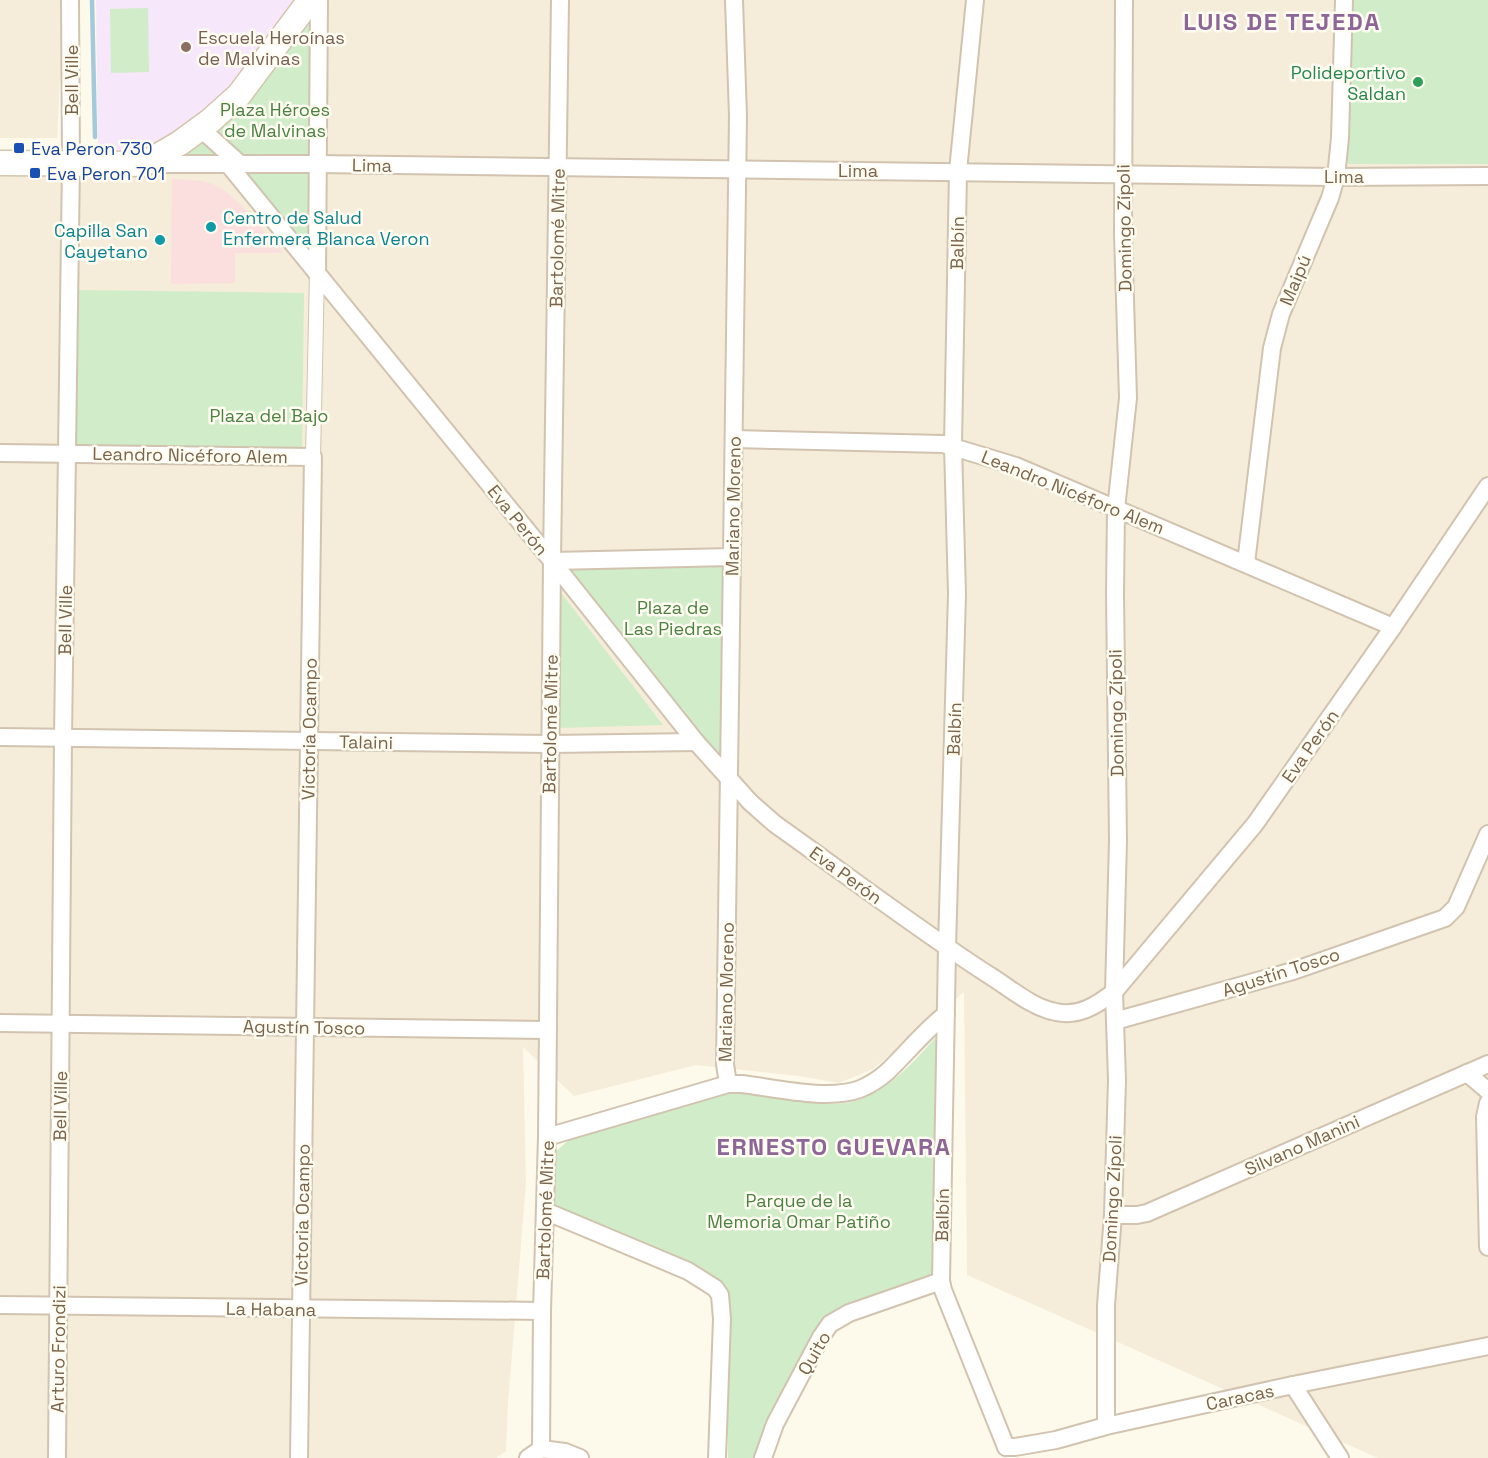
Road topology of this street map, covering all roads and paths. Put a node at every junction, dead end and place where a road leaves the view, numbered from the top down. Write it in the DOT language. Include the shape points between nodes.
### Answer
graph roads {
  1 [pos="70,0"];
  2 [pos="310,0"];
  3 [pos="319,0"];
  4 [pos="560,0"];
  5 [pos="734,0"];
  6 [pos="975,0"];
  7 [pos="1124,0"];
  8 [pos="1344,0"];
  9 [pos="200,128"];
  10 [pos="0,163"];
  11 [pos="71,163"];
  12 [pos="144,164"];
  13 [pos="234,164"];
  14 [pos="318,164"];
  15 [pos="558,167"];
  16 [pos="737,170"];
  17 [pos="958,171"];
  18 [pos="1123,174"];
  19 [pos="1488,176"];
  20 [pos="1336,177"];
  21 [pos="317,274"];
  22 [pos="734,439"];
  23 [pos="953,445"];
  24 [pos="0,453"];
  25 [pos="67,453"];
  26 [pos="313,457"];
  27 [pos="1488,486"];
  28 [pos="1116,509"];
  29 [pos="732,557"];
  30 [pos="552,561"];
  31 [pos="1246,563"];
  32 [pos="1393,627"];
  33 [pos="0,737"];
  34 [pos="63,738"];
  35 [pos="309,741"];
  36 [pos="696,742"];
  37 [pos="550,744"];
  38 [pos="730,782"];
  39 [pos="1488,834"];
  40 [pos="947,948"];
  41 [pos="1114,992"];
  42 [pos="946,1014"];
  43 [pos="1116,1021"];
  44 [pos="0,1023"];
  45 [pos="61,1024"];
  46 [pos="305,1027"];
  47 [pos="548,1030"];
  48 [pos="1488,1064"];
  49 [pos="1467,1073"];
  50 [pos="728,1084"];
  51 [pos="1488,1091"];
  52 [pos="1488,1103"];
  53 [pos="548,1137"];
  54 [pos="545,1211"];
  55 [pos="1113,1215"];
  56 [pos="59,1240"];
  57 [pos="1488,1247"];
  58 [pos="942,1281"];
  59 [pos="0,1305"];
  60 [pos="58,1306"];
  61 [pos="301,1310"];
  62 [pos="542,1311"];
  63 [pos="1488,1346"];
  64 [pos="1293,1385"];
  65 [pos="1106,1426"];
  66 [pos="535,1453"];
  67 [pos="1002,1453"];
  68 [pos="57,1458"];
  69 [pos="298,1458"];
  70 [pos="580,1458"];
  71 [pos="717,1458"];
  72 [pos="763,1458"];
  73 [pos="1340,1458"];
  1 -- 11 [label="street, Bell Ville"];
  2 -- 9 [label="main road" via="239,95"];
  3 -- 14 [label="street, Victoria Ocampo"];
  4 -- 15 [label="street, Bartolomé Mitre"];
  5 -- 16 [label="street, Mariano Moreno"];
  6 -- 17 [label="street, Balbín"];
  7 -- 18 [label="street, Domingo Zípoli"];
  8 -- 20 [label="street, Maipú"];
  9 -- 12 [label="main road"];
  9 -- 13 [label="street, Eva Perón"];
  10 -- 11 [label="main road"];
  11 -- 12 [label="main road"];
  11 -- 25 [label="street, Bell Ville"];
  12 -- 13 [label="street, Lima"];
  13 -- 14 [label="street, Lima"];
  13 -- 21 [label="street, Eva Perón"];
  14 -- 15 [label="street, Lima"];
  14 -- 21 [label="street, Victoria Ocampo"];
  15 -- 16 [label="street, Lima"];
  15 -- 30 [label="street, Bartolomé Mitre"];
  16 -- 17 [label="street, Lima"];
  16 -- 22 [label="street, Mariano Moreno"];
  17 -- 18 [label="street, Lima"];
  17 -- 23 [label="street, Balbín"];
  18 -- 20 [label="street, Lima"];
  18 -- 28 [label="street, Domingo Zípoli" via="1128,399"];
  19 -- 20 [label="street, Lima"];
  20 -- 31 [label="street, Maipú" via="1281,314 1272,348"];
  21 -- 26 [label="street, Victoria Ocampo"];
  21 -- 30 [label="street, Eva Perón"];
  22 -- 23 [label="street, Leandro Nicéforo Alem"];
  22 -- 29 [label="street, Mariano Moreno"];
  23 -- 28 [label="street, Leandro Nicéforo Alem" via="1016,466"];
  23 -- 40 [label="street, Balbín" via="957,594"];
  24 -- 25 [label="street, Leandro Nicéforo Alem"];
  25 -- 26 [label="street, Leandro Nicéforo Alem"];
  25 -- 34 [label="street, Bell Ville"];
  26 -- 35 [label="street, Victoria Ocampo"];
  27 -- 32 [label="street, Eva Perón"];
  28 -- 31 [label="street, Leandro Nicéforo Alem"];
  28 -- 41 [label="street, Domingo Zípoli" via="1118,840"];
  29 -- 30 [label="street"];
  29 -- 38 [label="street, Mariano Moreno"];
  30 -- 36 [label="street, Eva Perón"];
  30 -- 37 [label="street, Bartolomé Mitre"];
  31 -- 32 [label="street, Leandro Nicéforo Alem"];
  32 -- 41 [label="street, Eva Perón" via="1249,832"];
  33 -- 34 [label="street, Talaini"];
  34 -- 35 [label="street, Talaini"];
  34 -- 45 [label="street, Bell Ville"];
  35 -- 37 [label="street, Talaini"];
  35 -- 46 [label="street, Victoria Ocampo"];
  36 -- 37 [label="street, Talaini"];
  36 -- 38 [label="street, Eva Perón"];
  37 -- 47 [label="street, Bartolomé Mitre"];
  38 -- 40 [label="street, Eva Perón" via="775,824"];
  38 -- 50 [label="street, Mariano Moreno" via="724,1064"];
  39 -- 43 [label="street, Agustín Tosco" via="1456,907 1445,918 1293,971"];
  40 -- 41 [label="street, Eva Perón" via="1029,1000 1056,1012 1086,1010"];
  40 -- 42 [label="street, Balbín"];
  41 -- 43 [label="street, Domingo Zípoli"];
  42 -- 50 [label="street" via="888,1071 860,1089 828,1094"];
  42 -- 58 [label="street, Balbín"];
  43 -- 55 [label="street, Domingo Zípoli"];
  44 -- 45 [label="street, Agustín Tosco"];
  45 -- 46 [label="street, Agustín Tosco"];
  45 -- 56 [label="street, Bell Ville"];
  46 -- 47 [label="street, Agustín Tosco"];
  46 -- 61 [label="street, Victoria Ocampo"];
  47 -- 53 [label="street, Bartolomé Mitre"];
  48 -- 49 [label="street, Silvano Manini"];
  49 -- 51 [label="street"];
  49 -- 55 [label="street, Silvano Manini" via="1147,1212"];
  50 -- 53 [label="street"];
  52 -- 57 [label="street"];
  53 -- 54 [label="street, Bartolomé Mitre"];
  54 -- 62 [label="street, Bartolomé Mitre"];
  54 -- 71 [label="street" via="688,1271 720,1295"];
  55 -- 65 [label="street, Domingo Zípoli" via="1107,1305"];
  56 -- 60 [label="street, Arturo Frondizi"];
  58 -- 67 [label="street, Balbín"];
  58 -- 72 [label="street, Quito" via="849,1312 830,1324 775,1424"];
  59 -- 60 [label="street, La Habana"];
  60 -- 61 [label="street, La Habana"];
  60 -- 68 [label="street, Arturo Frondizi"];
  61 -- 62 [label="street, La Habana"];
  61 -- 69 [label="street, Victoria Ocampo"];
  62 -- 66 [label="street, Bartolomé Mitre"];
  63 -- 64 [label="street, Caracas"];
  64 -- 65 [label="street, Caracas"];
  64 -- 73 [label="street"];
  65 -- 67 [label="street, Caracas"];
  66 -- 70 [label="street" via="554,1449"];
}
